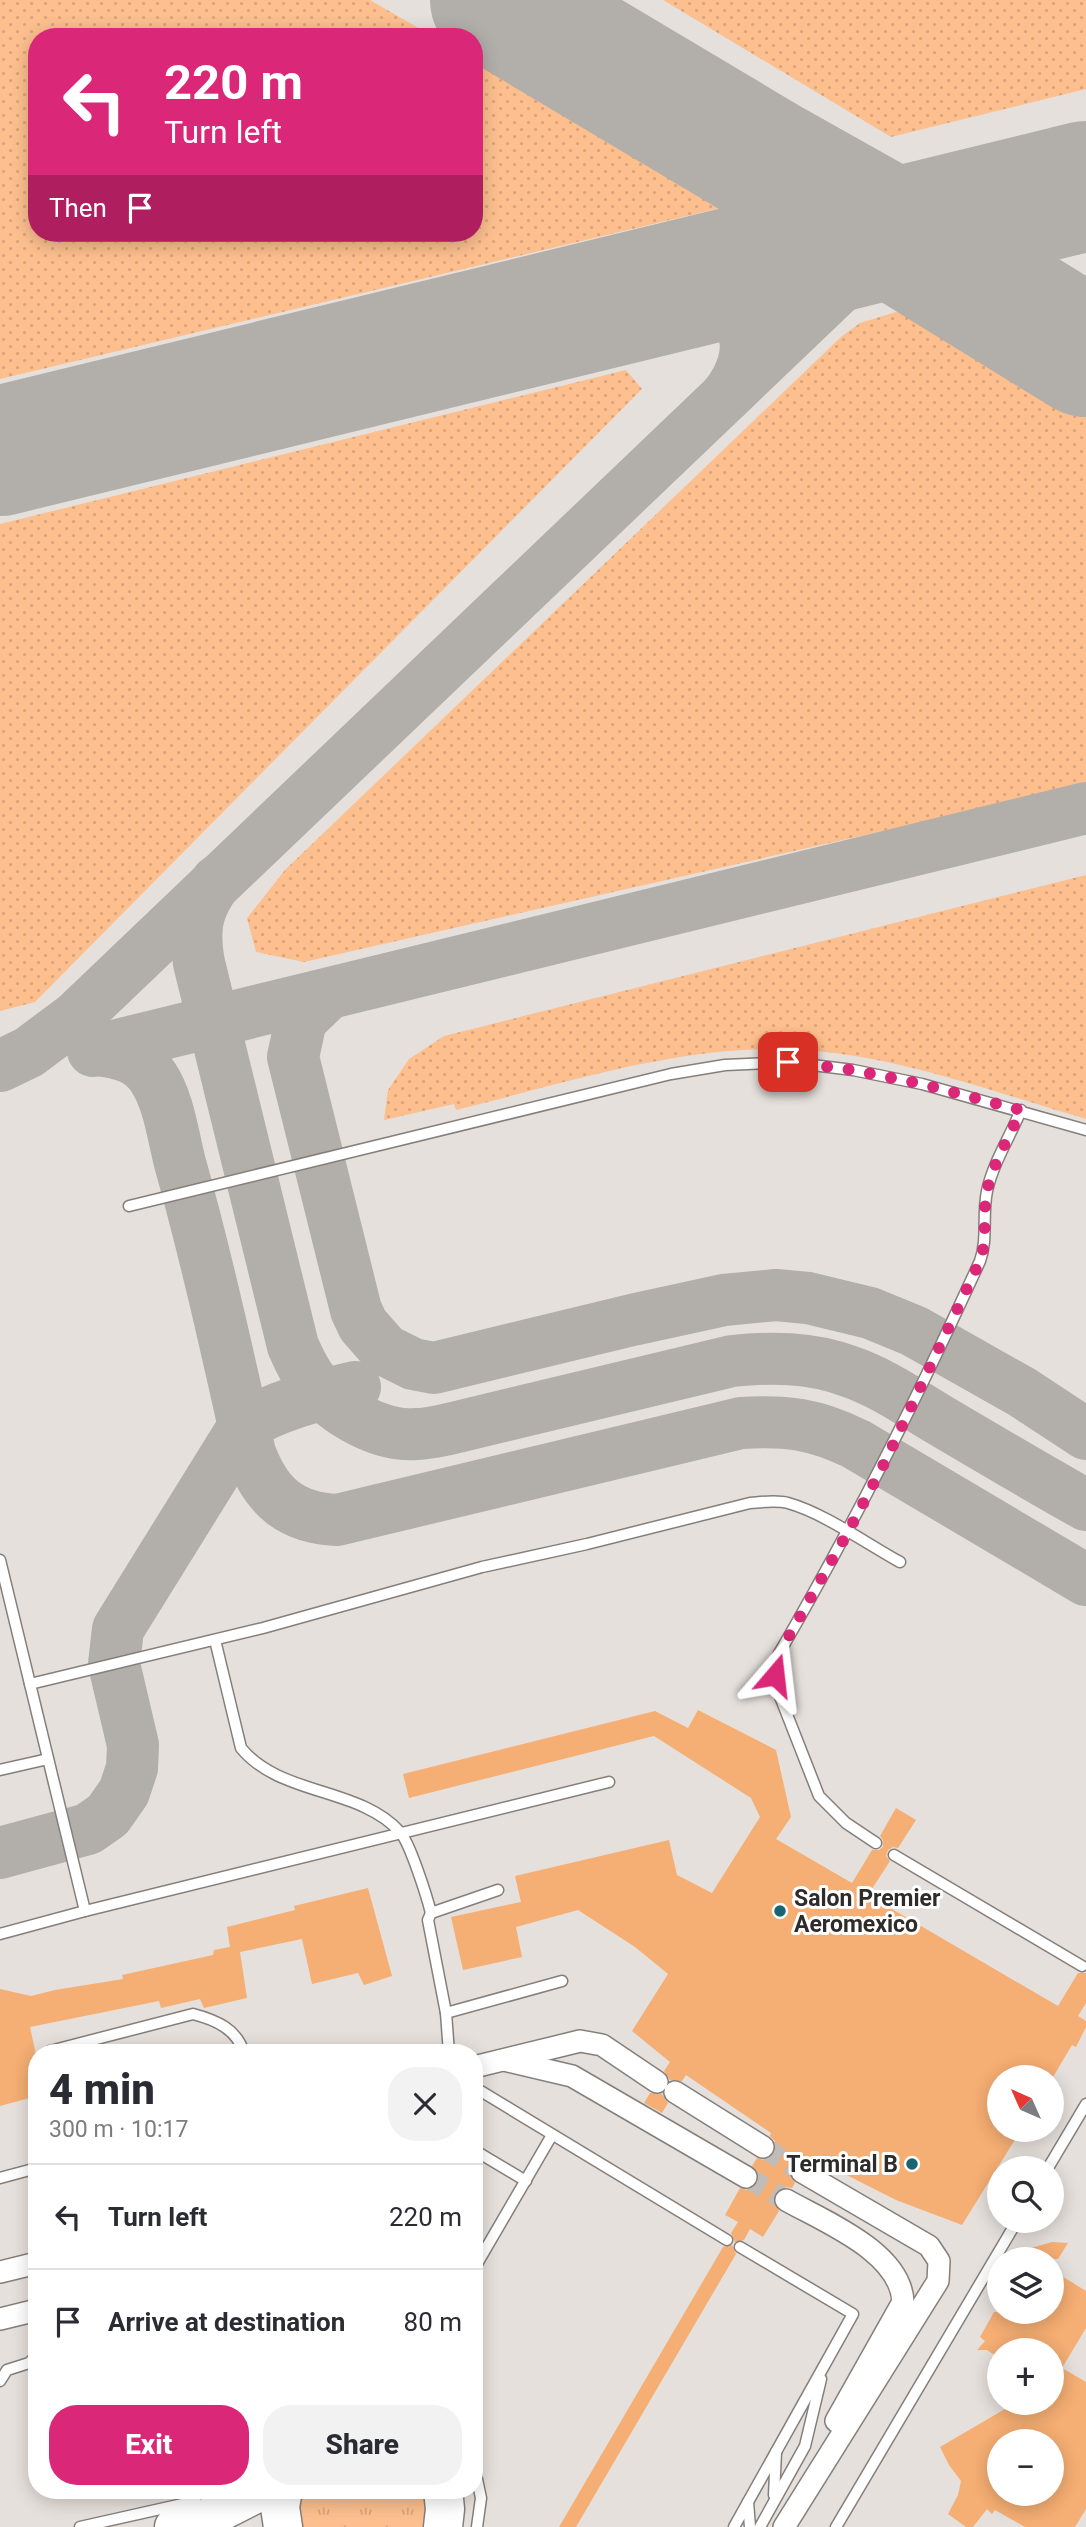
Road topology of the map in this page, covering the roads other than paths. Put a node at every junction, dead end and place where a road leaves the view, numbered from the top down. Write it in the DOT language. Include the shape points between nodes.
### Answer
graph roads {
  1 [pos="1021,1110"];
  2 [pos="1086,1130"];
  3 [pos="129,1206"];
  4 [pos="848,1532"];
  5 [pos="0,1560"];
  6 [pos="900,1562"];
  7 [pos="215,1640"];
  8 [pos="30,1684"];
  9 [pos="48,1759"];
  10 [pos="0,1770"];
  11 [pos="609,1782"];
  12 [pos="401,1833"];
  13 [pos="876,1843"];
  14 [pos="894,1854"];
  15 [pos="498,1891"];
  16 [pos="85,1910"];
  17 [pos="431,1913"];
  18 [pos="0,1934"];
  19 [pos="1082,1966"];
  20 [pos="562,1982"];
  21 [pos="446,2013"];
  22 [pos="77,2044"];
  23 [pos="239,2044"];
  24 [pos="448,2044"];
  25 [pos="504,2060"];
  26 [pos="483,2065"];
  27 [pos="483,2093"];
  28 [pos="1086,2104"];
  29 [pos="552,2135"];
  30 [pos="763,2147"];
  31 [pos="483,2155"];
  32 [pos="1055,2156"];
  33 [pos="28,2170"];
  34 [pos="802,2172"];
  35 [pos="746,2177"];
  36 [pos="0,2178"];
  37 [pos="526,2181"];
  38 [pos="786,2200"];
  39 [pos="1010,2233"];
  40 [pos="727,2240"];
  41 [pos="740,2247"];
  42 [pos="483,2254"];
  43 [pos="28,2265"];
  44 [pos="0,2272"];
  45 [pos="28,2312"];
  46 [pos="0,2319"];
  47 [pos="28,2361"];
  48 [pos="824,2365"];
  49 [pos="0,2381"];
  50 [pos="776,2451"];
  51 [pos="809,2488"];
  52 [pos="193,2499"];
  53 [pos="245,2499"];
  54 [pos="281,2499"];
  55 [pos="444,2499"];
  56 [pos="481,2499"];
  57 [pos="748,2502"];
  58 [pos="774,2502"];
  59 [pos="80,2527"];
  60 [pos="174,2527"];
  61 [pos="283,2527"];
  62 [pos="443,2527"];
  63 [pos="477,2527"];
  64 [pos="734,2527"];
  65 [pos="750,2527"];
  66 [pos="760,2527"];
  67 [pos="784,2527"];
  68 [pos="836,2527"];
  1 -- 2 [label="lane"];
  1 -- 3 [label="lane" via="853,1070 788,1062 725,1065 671,1074"];
  1 -- 4 [label="lane" via="989,1181 980,1261"];
  4 -- 6 [label="lane"];
  4 -- 7 [label="lane" via="789,1503 750,1503 482,1567"];
  4 -- 13 [label="lane" via="777,1657 775,1675 819,1796 846,1823"];
  5 -- 8 [label="lane"];
  7 -- 8 [label="lane"];
  7 -- 12 [label="lane" via="241,1748 251,1761 267,1772 372,1811"];
  8 -- 9 [label="lane"];
  9 -- 10 [label="lane"];
  9 -- 16 [label="lane"];
  11 -- 12 [label="lane"];
  12 -- 16 [label="lane"];
  12 -- 17 [label="lane"];
  14 -- 19 [label="lane"];
  15 -- 17 [label="lane"];
  16 -- 18 [label="lane"];
  17 -- 21 [label="lane" via="428,1927"];
  20 -- 21 [label="lane"];
  21 -- 24 [label="lane"];
  22 -- 23 [label="lane" via="193,2014 215,2019"];
  25 -- 26 [label="street"];
  25 -- 30 [label="street" via="580,2041 602,2045"];
  25 -- 35 [label="street" via="572,2076"];
  27 -- 29 [label="lane"];
  28 -- 32 [label="lane"];
  29 -- 37 [label="lane"];
  29 -- 40 [label="lane"];
  31 -- 37 [label="lane"];
  33 -- 36 [label="lane"];
  34 -- 51 [label="street" via="929,2246 939,2261 938,2281"];
  37 -- 42 [label="lane"];
  38 -- 51 [label="street" via="883,2258 903,2289 903,2302 841,2410"];
  39 -- 68 [label="lane"];
  41 -- 48 [label="lane" via="853,2314"];
  43 -- 44 [label="street"];
  45 -- 46 [label="street"];
  47 -- 49 [label="lane" via="7,2370"];
  48 -- 50 [label="lane"];
  48 -- 58 [label="lane" via="805,2446"];
  50 -- 57 [label="lane"];
  50 -- 58 [label="lane"];
  51 -- 67 [label="street"];
  52 -- 59 [label="lane"];
  53 -- 60 [label="highway" via="212,2516"];
  54 -- 61 [label="highway"];
  55 -- 62 [label="highway"];
  56 -- 63 [label="lane"];
  57 -- 64 [label="lane"];
  57 -- 65 [label="lane"];
  58 -- 66 [label="lane"];
}
